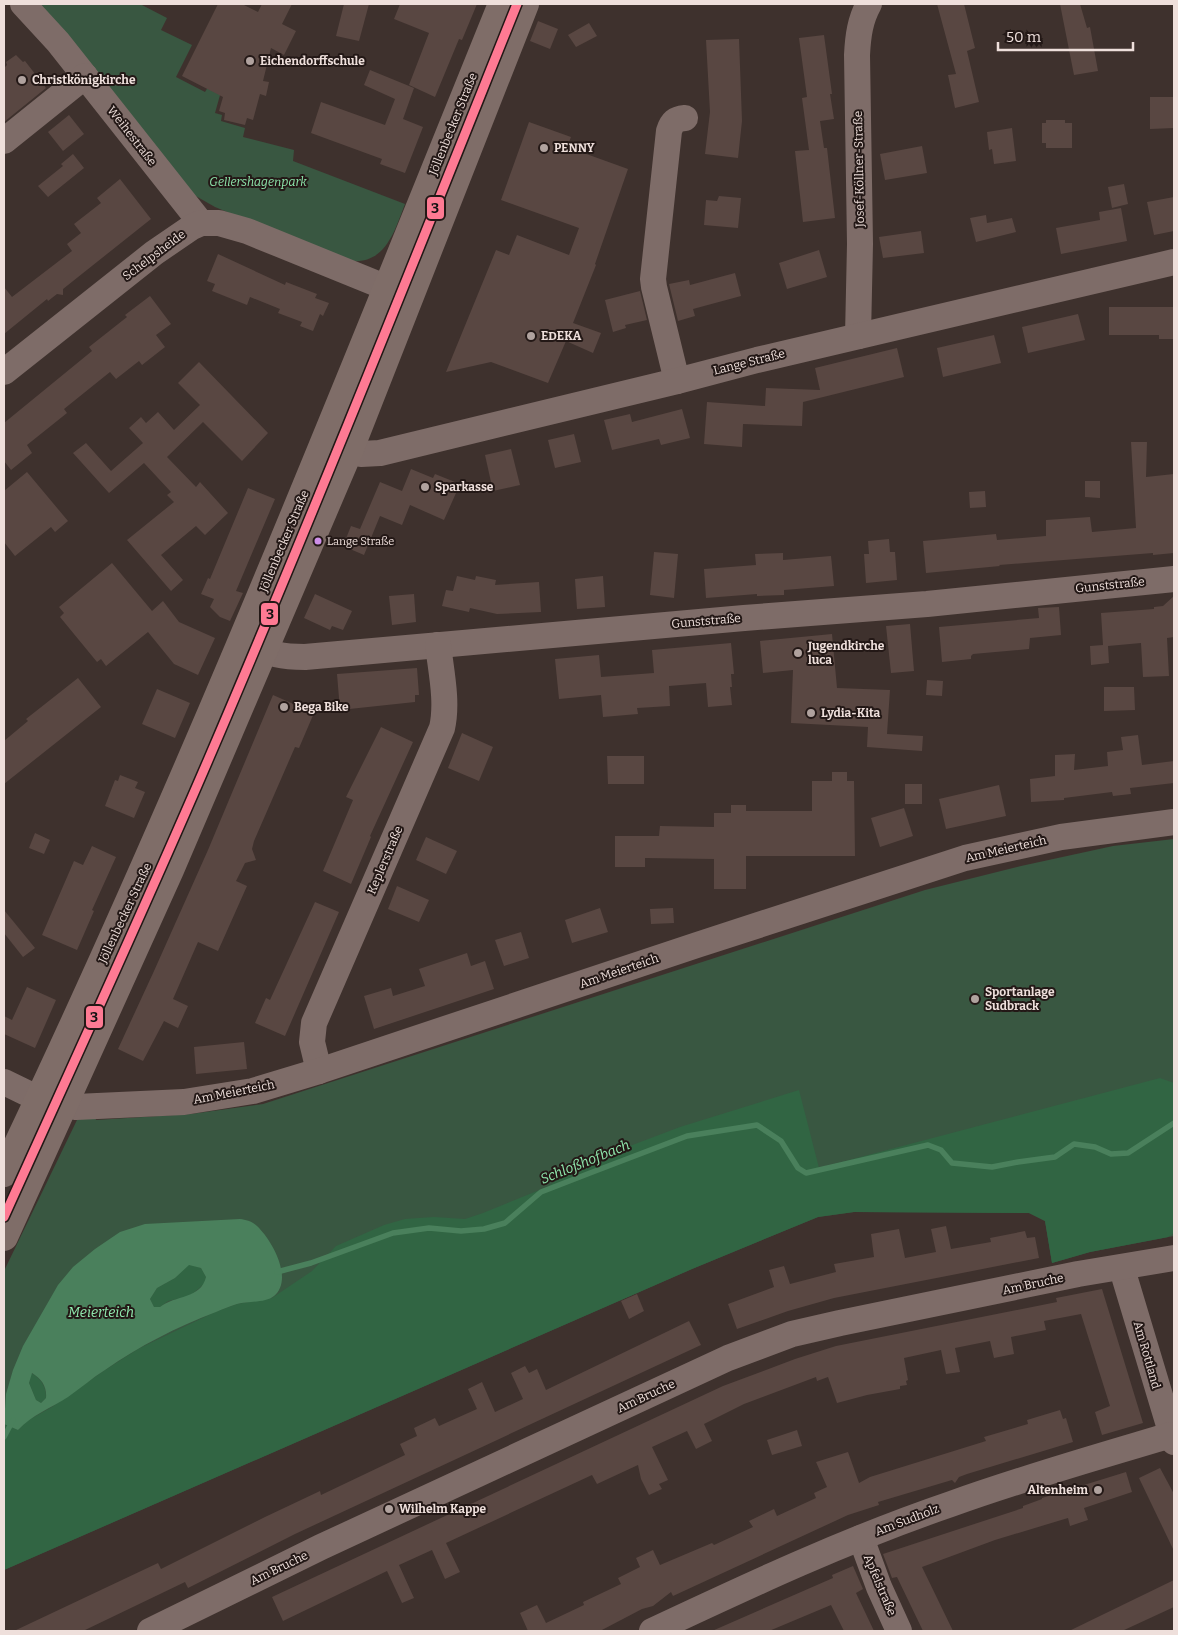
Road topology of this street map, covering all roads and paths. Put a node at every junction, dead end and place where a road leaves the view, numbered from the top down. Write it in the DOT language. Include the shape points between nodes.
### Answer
graph roads {
  1 [pos="23,4"];
  2 [pos="502,4"];
  3 [pos="525,4"];
  4 [pos="869,4"];
  5 [pos="85,76"];
  6 [pos="685,118"];
  7 [pos="4,141"];
  8 [pos="201,223"];
  9 [pos="1174,262"];
  10 [pos="399,293"];
  11 [pos="858,336"];
  12 [pos="4,372"];
  13 [pos="677,381"];
  14 [pos="337,446"];
  15 [pos="1174,579"];
  16 [pos="438,645"];
  17 [pos="252,646"];
  18 [pos="1174,822"];
  19 [pos="319,1072"];
  20 [pos="4,1082"];
  21 [pos="51,1102"];
  22 [pos="4,1173"];
  23 [pos="4,1237"];
  24 [pos="1174,1258"];
  25 [pos="1123,1267"];
  26 [pos="1173,1439"];
  27 [pos="861,1538"];
  28 [pos="161,1629"];
  29 [pos="652,1631"];
  30 [pos="899,1631"];
  1 -- 5 [label="street, Weihestraße"];
  2 -- 10 [label="main road, Jöllenbecker Straße"];
  3 -- 10 [label="main road, Jöllenbecker Straße"];
  4 -- 11 [label="street, Josef-Köllner-Straße" via="860,25 857,55"];
  5 -- 7 [label="street"];
  5 -- 8 [label="street, Weihestraße"];
  6 -- 13 [label="street" via="677,118 669,131 653,279"];
  8 -- 10 [label="street" via="219,223 247,231"];
  8 -- 12 [label="street, Schelpsheide" via="154,253"];
  9 -- 11 [label="street, Lange Straße"];
  10 -- 14 [label="main road, Jöllenbecker Straße"];
  11 -- 13 [label="street, Lange Straße"];
  13 -- 14 [label="street, Lange Straße" via="380,453 361,454"];
  14 -- 17 [label="main road, Jöllenbecker Straße"];
  15 -- 16 [label="street, Gunststraße" via="927,604"];
  16 -- 17 [label="street, Gunststraße" via="293,658"];
  16 -- 19 [label="street, Keplerstraße" via="444,706 442,728 314,1023 312,1042"];
  17 -- 21 [label="main road, Jöllenbecker Straße" via="170,870"];
  18 -- 19 [label="street, Am Meierteich" via="1061,837 965,858"];
  19 -- 21 [label="street, Am Meierteich" via="227,1096 184,1102 76,1107"];
  20 -- 21 [label="street"];
  21 -- 22 [label="main road, Jöllenbecker Straße"];
  21 -- 23 [label="main road, Jöllenbecker Straße"];
  24 -- 25 [label="street, Am Bruche"];
  25 -- 26 [label="street, Am Rottland"];
  25 -- 28 [label="street, Am Bruche" via="840,1323 766,1343 339,1539"];
  26 -- 27 [label="street, Am Sudholz" via="949,1504"];
  27 -- 29 [label="street, Am Sudholz" via="786,1568"];
  27 -- 30 [label="street, Apfelstraße"];
}
